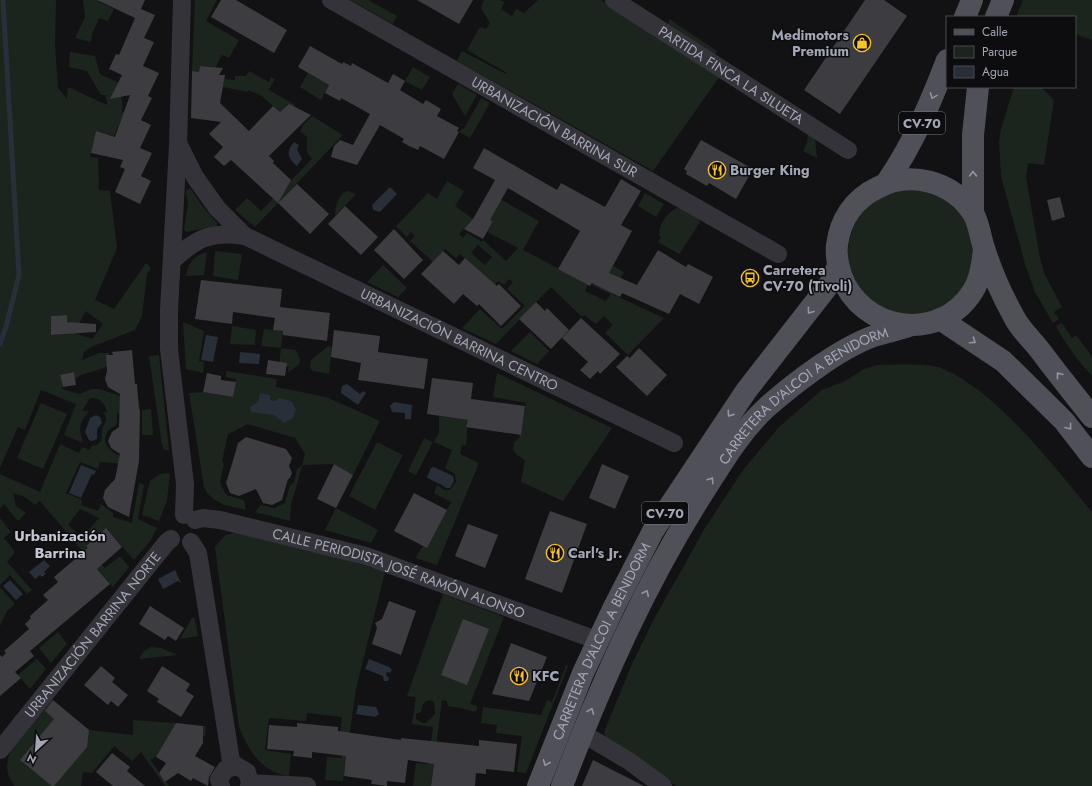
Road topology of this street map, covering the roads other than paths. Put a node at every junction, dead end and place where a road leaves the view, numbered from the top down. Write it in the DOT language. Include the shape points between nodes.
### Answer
graph roads {
  1 [pos="182,0"];
  2 [pos="332,0"];
  3 [pos="614,0"];
  4 [pos="972,0"];
  5 [pos="1003,0"];
  6 [pos="965,16"];
  7 [pos="996,16"];
  8 [pos="946,63"];
  9 [pos="978,88"];
  10 [pos="178,145"];
  11 [pos="848,150"];
  12 [pos="887,182"];
  13 [pos="973,213"];
  14 [pos="245,236"];
  15 [pos="984,250"];
  16 [pos="778,254"];
  17 [pos="172,261"];
  18 [pos="838,266"];
  19 [pos="940,319"];
  20 [pos="913,325"];
  21 [pos="1092,417"];
  22 [pos="674,443"];
  23 [pos="1092,456"];
  24 [pos="189,517"];
  25 [pos="171,539"];
  26 [pos="192,542"];
  27 [pos="599,641"];
  28 [pos="582,733"];
  29 [pos="0,750"];
  30 [pos="232,767"];
  31 [pos="249,785"];
  32 [pos="222,786"];
  33 [pos="307,786"];
  34 [pos="538,786"];
  35 [pos="562,786"];
  36 [pos="663,786"];
  1 -- 10 [label="street, URBANIZACIÓN BARRINA CENTRO"];
  2 -- 16 [label="street, URBANIZACIÓN BARRINA SUR"];
  3 -- 11 [label="street, PARTIDA FINCA LA SILUETA"];
  4 -- 6 [label="main road"];
  5 -- 7 [label="main road"];
  8 -- 12 [label="main road, CV-70, one-way" via="925,117"];
  13 -- 9 [label="main road, CV-70, one-way" via="973,135"];
  10 -- 14 [label="street, URBANIZACIÓN BARRINA CENTRO" via="195,177 217,208"];
  10 -- 17 [label="street, URBANIZACIÓN BARRINA CENTRO"];
  12 -- 13 [label="main road, CV-70" via="911,178 935,183 956,195"];
  12 -- 18 [label="main road, CV-70" via="866,193 850,210 841,228 837,247"];
  13 -- 15 [label="main road, CV-70" via="981,230"];
  14 -- 17 [label="street, URBANIZACIÓN BARRINA CENTRO" via="212,236 190,244"];
  14 -- 22 [label="street, URBANIZACIÓN BARRINA CENTRO"];
  15 -- 19 [label="main road, CV-70" via="982,271 973,291 959,308"];
  21 -- 15 [label="main road, one-way" via="1015,319"];
  17 -- 24 [label="street" via="169,350"];
  18 -- 20 [label="main road, CV-70" via="845,286 857,302 873,315 892,323"];
  18 -- 27 [label="main road, CARRETERA D'ALCOI A BENIDORM / CV-70, one-way" via="831,282 737,404 653,531"];
  19 -- 20 [label="main road, CV-70"];
  19 -- 23 [label="main road, one-way" via="1003,361 1064,421"];
  28 -- 20 [label="main road, CARRETERA D'ALCOI A BENIDORM / CV-70, one-way" via="665,555 716,472 749,426 766,408 826,361 873,336"];
  24 -- 25 [label="street" via="177,515 170,521 168,530"];
  24 -- 26 [label="street" via="199,529"];
  24 -- 27 [label="street, CALLE PERIODISTA JOSÉ RAMÓN ALONSO" via="220,520 366,556"];
  25 -- 26 [label="street" via="179,545"];
  25 -- 29 [label="street, URBANIZACIÓN BARRINA NORTE"];
  26 -- 30 [label="street" via="198,553"];
  27 -- 34 [label="main road, CARRETERA D'ALCOI A BENIDORM / CV-70, one-way" via="583,673"];
  28 -- 35 [label="main road, CARRETERA D'ALCOI A BENIDORM / CV-70"];
  28 -- 36 [label="street" via="629,761"];
  30 -- 31 [label="street" via="237,766 247,772"];
  30 -- 32 [label="street" via="226,768 220,779"];
  31 -- 33 [label="street"];
}
